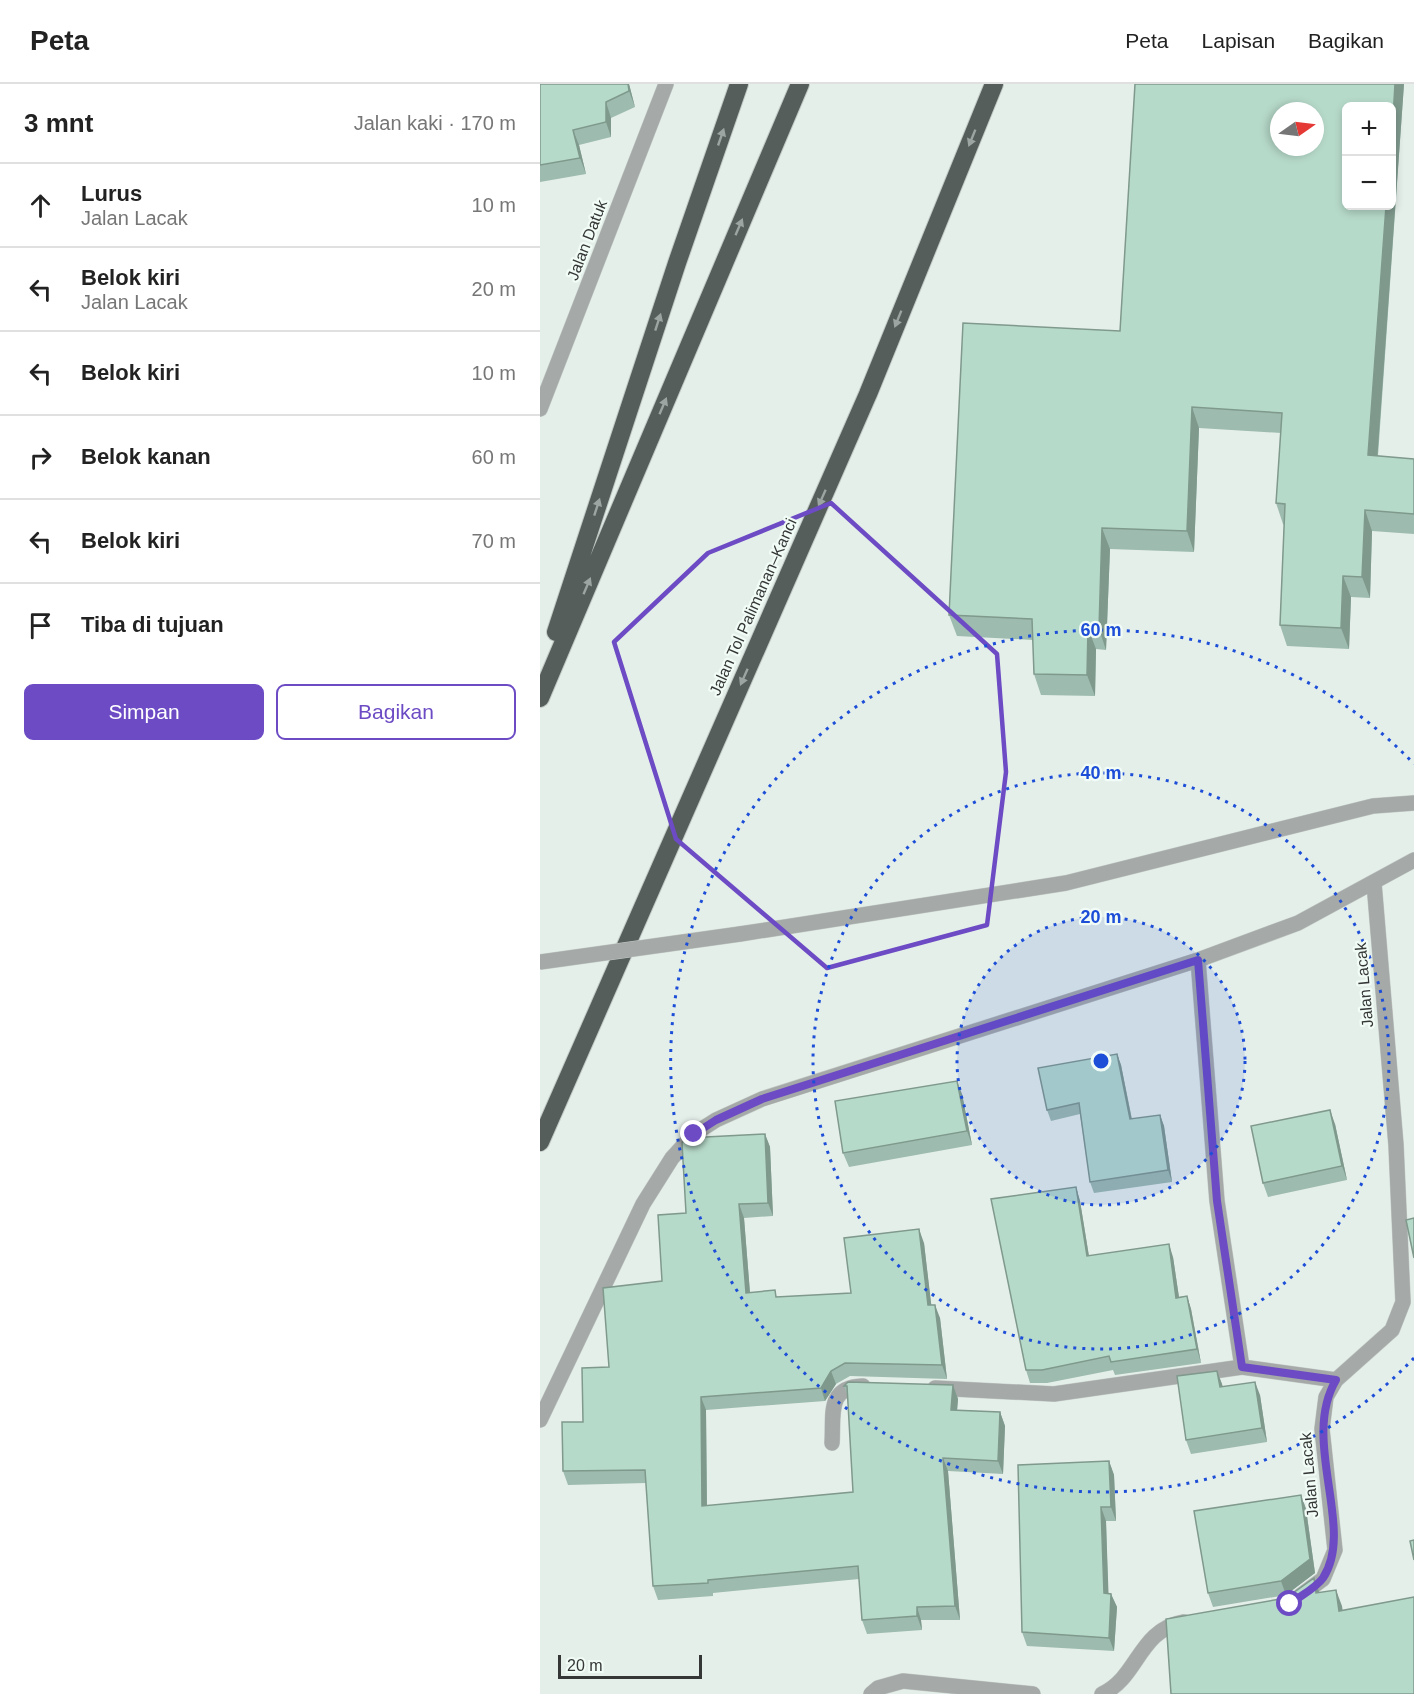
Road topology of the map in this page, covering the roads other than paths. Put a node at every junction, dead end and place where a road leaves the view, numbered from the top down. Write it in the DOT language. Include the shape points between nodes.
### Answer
graph roads {
  1 [pos="666,84"];
  2 [pos="739,84"];
  3 [pos="800,84"];
  4 [pos="994,84"];
  5 [pos="540,409"];
  6 [pos="540,682"];
  7 [pos="540,698"];
  8 [pos="1414,803"];
  9 [pos="1414,860"];
  10 [pos="1374,883"];
  11 [pos="1198,960"];
  12 [pos="540,962"];
  13 [pos="540,1142"];
  14 [pos="1242,1367"];
  15 [pos="1336,1380"];
  16 [pos="873,1386"];
  17 [pos="921,1387"];
  18 [pos="540,1420"];
  19 [pos="832,1443"];
  20 [pos="1290,1604"];
  21 [pos="1203,1619"];
  22 [pos="871,1694"];
  23 [pos="1033,1694"];
  24 [pos="1102,1694"];
  1 -- 5 [label="street, Jalan Datuk"];
  6 -- 2 [label="highway, one-way"];
  7 -- 3 [label="highway, one-way"];
  4 -- 13 [label="highway, Jalan Tol Palimanan–Kanci, one-way" via="868,394"];
  8 -- 12 [label="street, bridge" via="1373,806 1066,883"];
  9 -- 10 [label="street"];
  10 -- 11 [label="street" via="1298,923"];
  10 -- 15 [label="street, Jalan Lacak" via="1396,1145 1403,1302 1392,1330"];
  11 -- 14 [label="street" via="1217,1201"];
  11 -- 18 [label="street" via="762,1099 694,1134 672,1158 643,1204"];
  14 -- 15 [label="street"];
  14 -- 17 [label="street" via="1054,1394"];
  15 -- 20 [label="street, Jalan Lacak" via="1326,1397 1322,1429 1335,1550 1323,1579"];
  16 -- 19 [label="street" via="850,1386 840,1391 834,1400"];
  21 -- 24 [label="street" via="1170,1624 1155,1633 1114,1688"];
  22 -- 23 [label="street" via="903,1681"];
}
